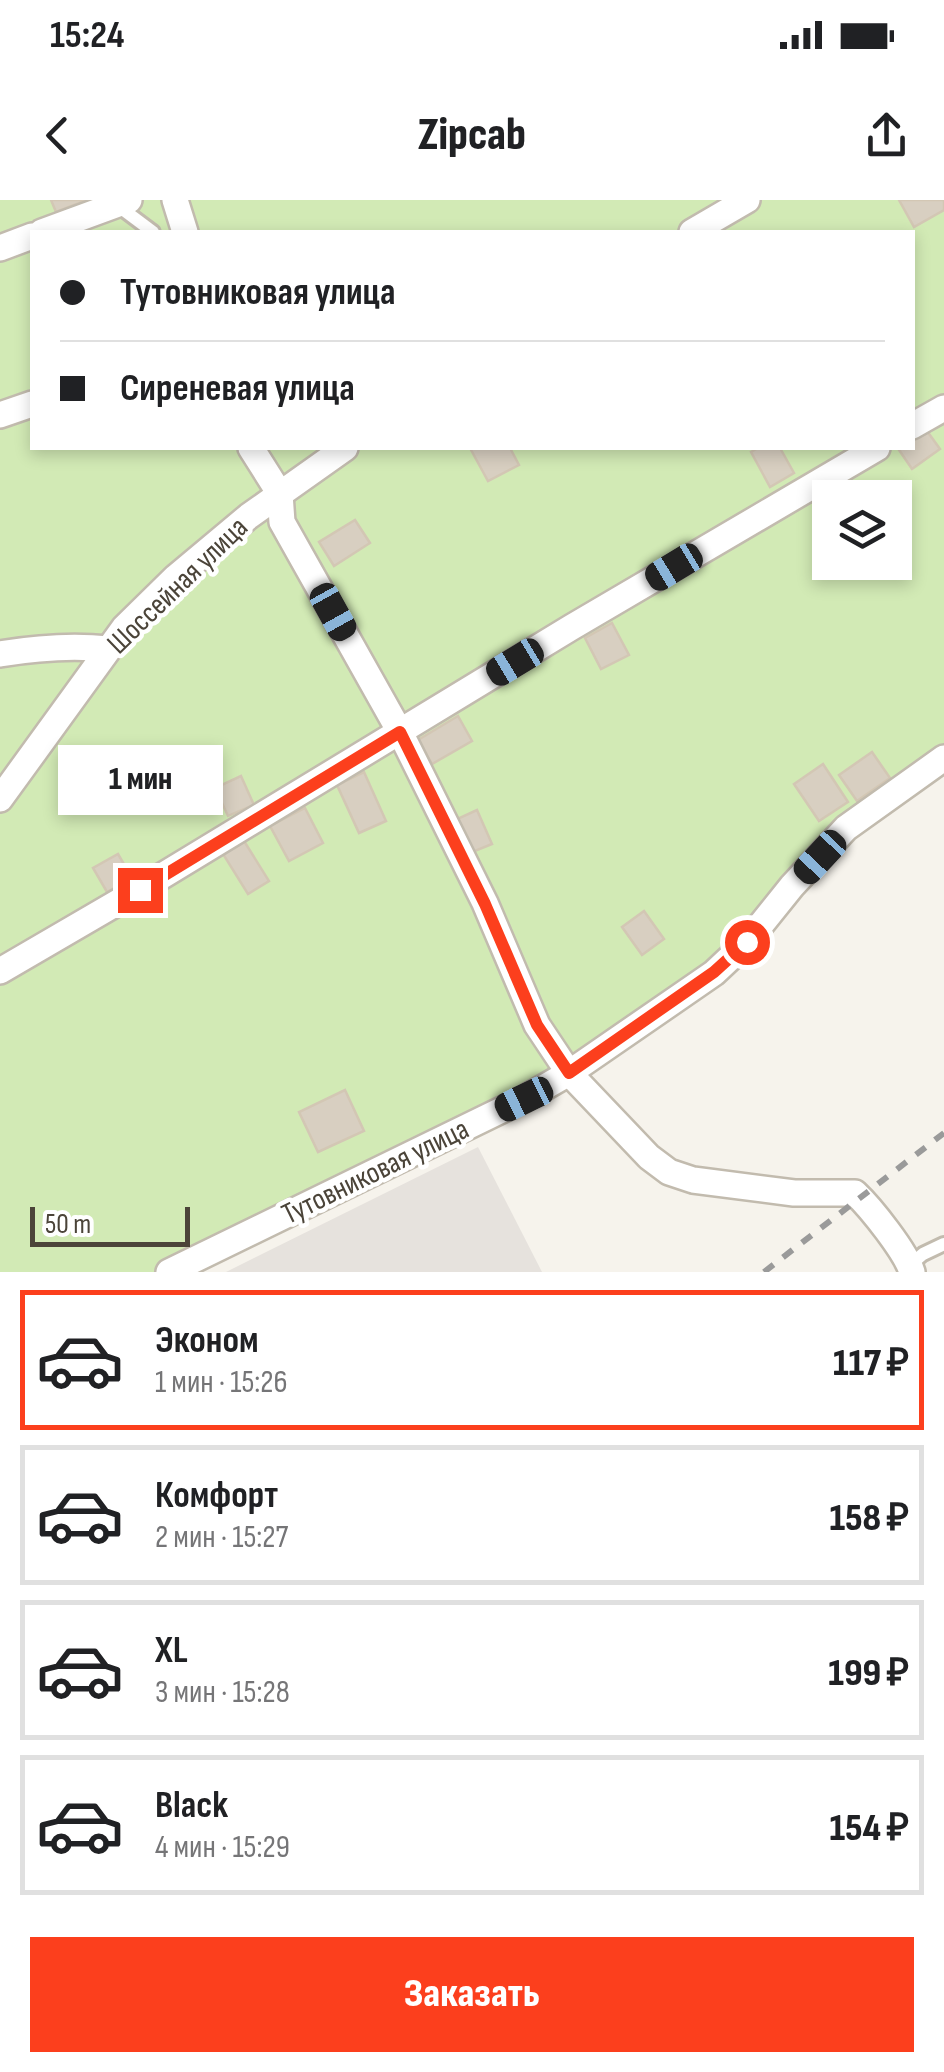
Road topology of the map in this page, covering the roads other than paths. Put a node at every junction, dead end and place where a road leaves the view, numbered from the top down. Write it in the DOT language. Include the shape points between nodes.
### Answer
graph roads {
  1 [pos="175,200"];
  2 [pos="747,200"];
  3 [pos="123,202"];
  4 [pos="47,230"];
  5 [pos="151,230"];
  6 [pos="183,230"];
  7 [pos="695,230"];
  8 [pos="30,237"];
  9 [pos="0,248"];
  10 [pos="30,405"];
  11 [pos="944,408"];
  12 [pos="0,415"];
  13 [pos="915,424"];
  14 [pos="252,450"];
  15 [pos="343,450"];
  16 [pos="874,450"];
  17 [pos="280,494"];
  18 [pos="108,648"];
  19 [pos="0,654"];
  20 [pos="400,732"];
  21 [pos="944,758"];
  22 [pos="0,799"];
  23 [pos="0,971"];
  24 [pos="569,1073"];
  25 [pos="944,1244"];
  26 [pos="911,1269"];
  27 [pos="169,1272"];
  1 -- 6 [label="street"];
  2 -- 7 [label="street"];
  3 -- 4 [label="street"];
  3 -- 5 [label="lane"];
  8 -- 9 [label="street"];
  10 -- 12 [label="street"];
  11 -- 13 [label="street"];
  14 -- 17 [label="street"];
  15 -- 17 [label="street, Шоссейная улица"];
  16 -- 20 [label="street"];
  17 -- 18 [label="street, Шоссейная улица" via="176,577"];
  17 -- 20 [label="street" via="282,522"];
  18 -- 19 [label="street"];
  18 -- 22 [label="street, Шоссейная улица"];
  20 -- 23 [label="street"];
  20 -- 24 [label="street" via="537,1025"];
  21 -- 24 [label="street, Тутовниковая улица" via="846,828 714,972"];
  24 -- 26 [label="street" via="669,1172 780,1192 855,1193"];
  24 -- 27 [label="street, Тутовниковая улица"];
  25 -- 26 [label="lane"];
}
